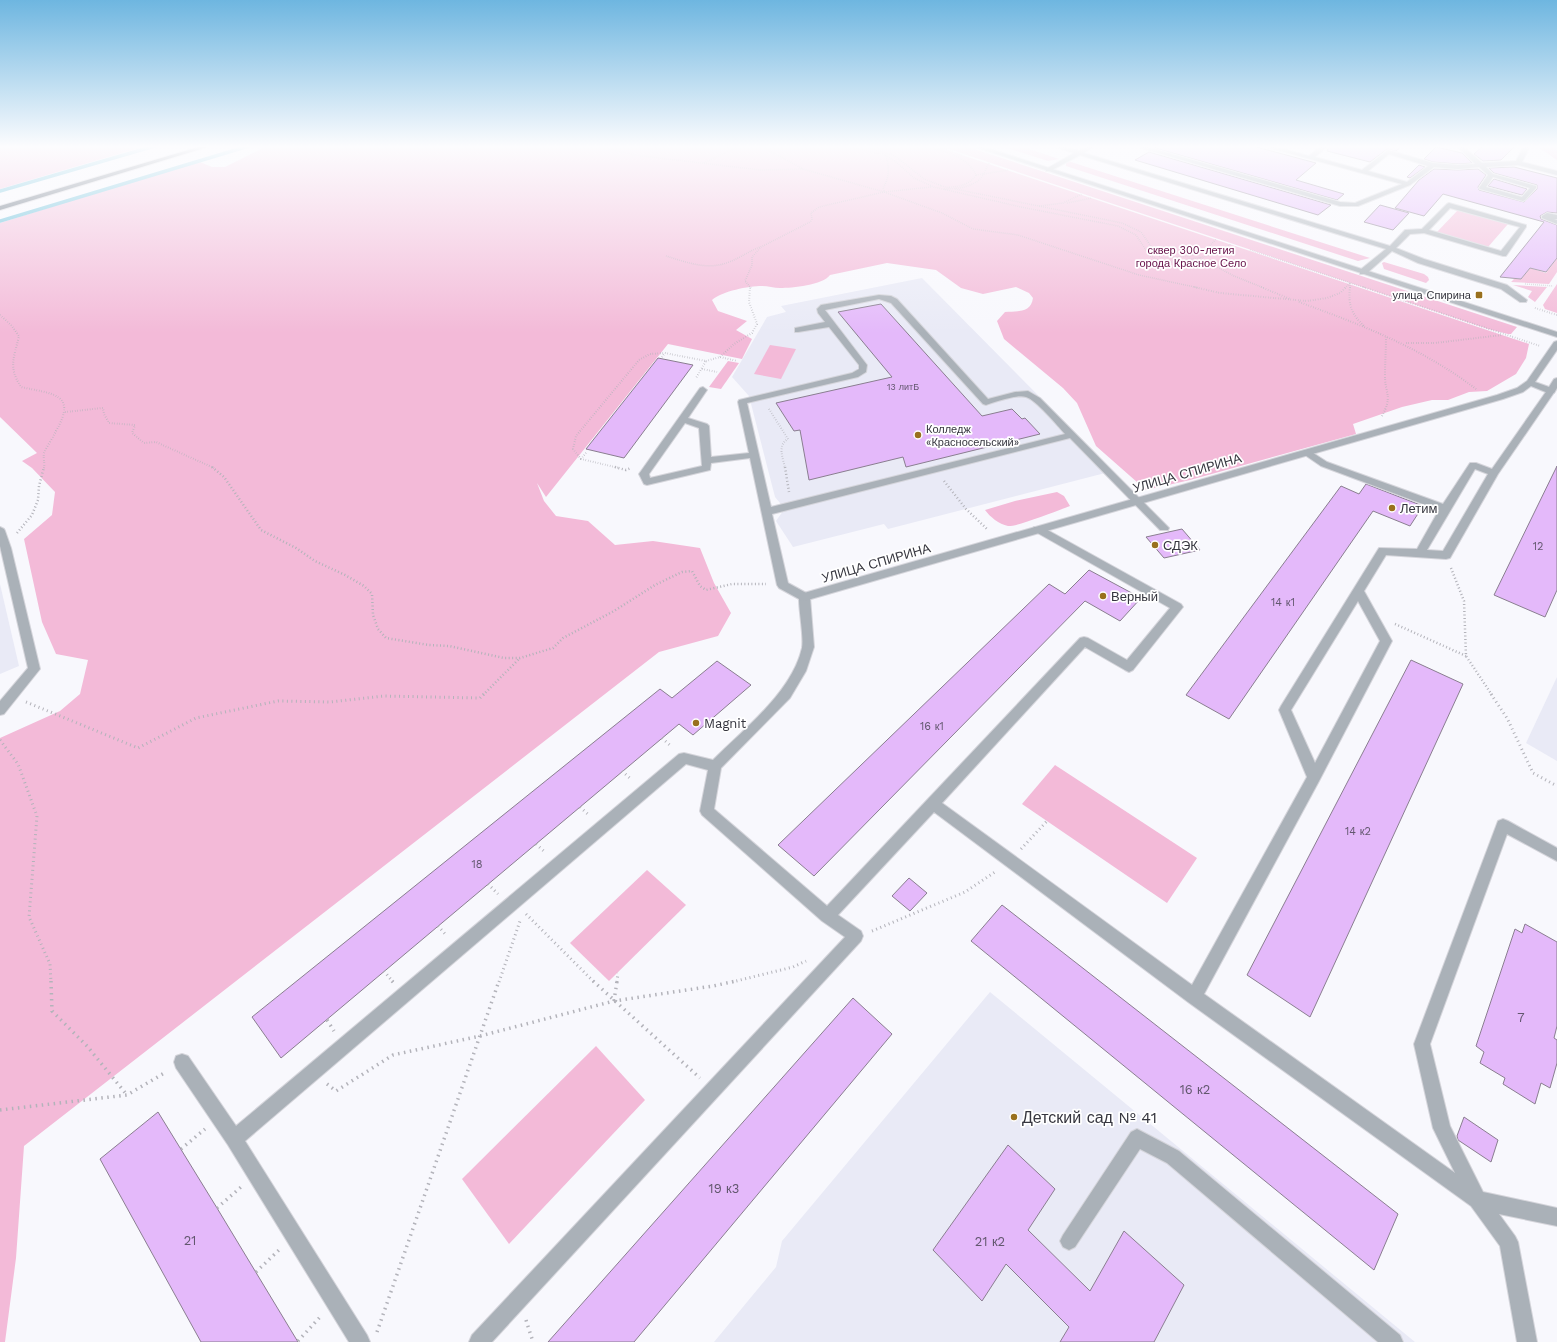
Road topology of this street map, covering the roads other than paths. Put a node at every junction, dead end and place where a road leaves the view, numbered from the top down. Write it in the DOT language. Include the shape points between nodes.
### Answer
graph roads {
  1 [pos="1173,208"];
  2 [pos="1257,208"];
  3 [pos="1446,208"];
  4 [pos="1458,208"];
  5 [pos="1557,217"];
  6 [pos="1557,222"];
  7 [pos="1424,231"];
  8 [pos="1391,249"];
  9 [pos="1365,270"];
  10 [pos="1523,300"];
  11 [pos="830,324"];
  12 [pos="1557,328"];
  13 [pos="798,330"];
  14 [pos="1557,335"];
  15 [pos="1557,344"];
  16 [pos="1530,383"];
  17 [pos="1554,386"];
  18 [pos="703,390"];
  19 [pos="682,419"];
  20 [pos="1072,435"];
  21 [pos="1307,453"];
  22 [pos="753,455"];
  23 [pos="707,460"];
  24 [pos="1494,473"];
  25 [pos="1138,502"];
  26 [pos="1445,509"];
  27 [pos="766,512"];
  28 [pos="1164,528"];
  29 [pos="1038,529"];
  30 [pos="0,532"];
  31 [pos="1420,553"];
  32 [pos="1358,591"];
  33 [pos="804,597"];
  34 [pos="0,710"];
  35 [pos="715,766"];
  36 [pos="1314,777"];
  37 [pos="933,804"];
  38 [pos="1557,855"];
  39 [pos="827,916"];
  40 [pos="1194,996"];
  41 [pos="182,1062"];
  42 [pos="234,1138"];
  43 [pos="1477,1200"];
  44 [pos="1557,1217"];
  45 [pos="1069,1241"];
  46 [pos="360,1342"];
  47 [pos="479,1342"];
  48 [pos="1393,1342"];
  49 [pos="1527,1342"];
  1 -- 9 [label="street"];
  2 -- 8 [label="street"];
  3 -- 7 [label="street"];
  4 -- 7 [label="street" via="1524,226 1503,254"];
  5 -- 6 [label="street" via="1544,217"];
  7 -- 8 [label="street" via="1408,232"];
  8 -- 9 [label="street"];
  8 -- 10 [label="street" via="1504,287"];
  9 -- 12 [label="street"];
  9 -- 14 [label="street"];
  11 -- 13 [label="street"];
  11 -- 20 [label="street" via="822,313 821,309 824,307 879,296 888,298 894,301 986,402 1028,394"];
  11 -- 22 [label="street" via="863,365 862,370 855,375 742,402"];
  15 -- 16 [label="street, УЛИЦА СПИРИНА"];
  16 -- 17 [label="street"];
  16 -- 21 [label="street, УЛИЦА СПИРИНА" via="1520,390 1489,400"];
  17 -- 24 [label="street"];
  18 -- 19 [label="street"];
  19 -- 23 [label="street" via="704,426"];
  19 -- 23 [label="street" via="644,474 647,482 707,468"];
  20 -- 25 [label="street"];
  20 -- 27 [label="street"];
  21 -- 25 [label="street, УЛИЦА СПИРИНА"];
  21 -- 26 [label="street" via="1324,464"];
  22 -- 23 [label="street"];
  22 -- 27 [label="street"];
  24 -- 26 [label="street" via="1473,465"];
  24 -- 31 [label="street" via="1446,555"];
  25 -- 28 [label="street"];
  25 -- 29 [label="street, УЛИЦА СПИРИНА"];
  26 -- 31 [label="street"];
  27 -- 33 [label="street" via="783,585"];
  29 -- 33 [label="street, УЛИЦА СПИРИНА"];
  29 -- 37 [label="street" via="1177,607 1129,667 1084,641"];
  30 -- 34 [label="street" via="34,669"];
  31 -- 32 [label="street" via="1383,551"];
  32 -- 36 [label="street" via="1386,641"];
  32 -- 36 [label="street" via="1284,710"];
  33 -- 35 [label="street" via="808,647 800,671 786,695"];
  35 -- 39 [label="street" via="707,811"];
  35 -- 42 [label="street" via="684,758"];
  36 -- 40 [label="street"];
  37 -- 39 [label="street"];
  37 -- 40 [label="street"];
  38 -- 43 [label="street" via="1503,825 1422,1044 1442,1128"];
  39 -- 47 [label="street" via="856,936"];
  40 -- 43 [label="street"];
  41 -- 42 [label="street"];
  42 -- 46 [label="street"];
  43 -- 44 [label="street"];
  43 -- 49 [label="street" via="1509,1242"];
  45 -- 48 [label="street" via="1137,1138 1172,1157"];
}
